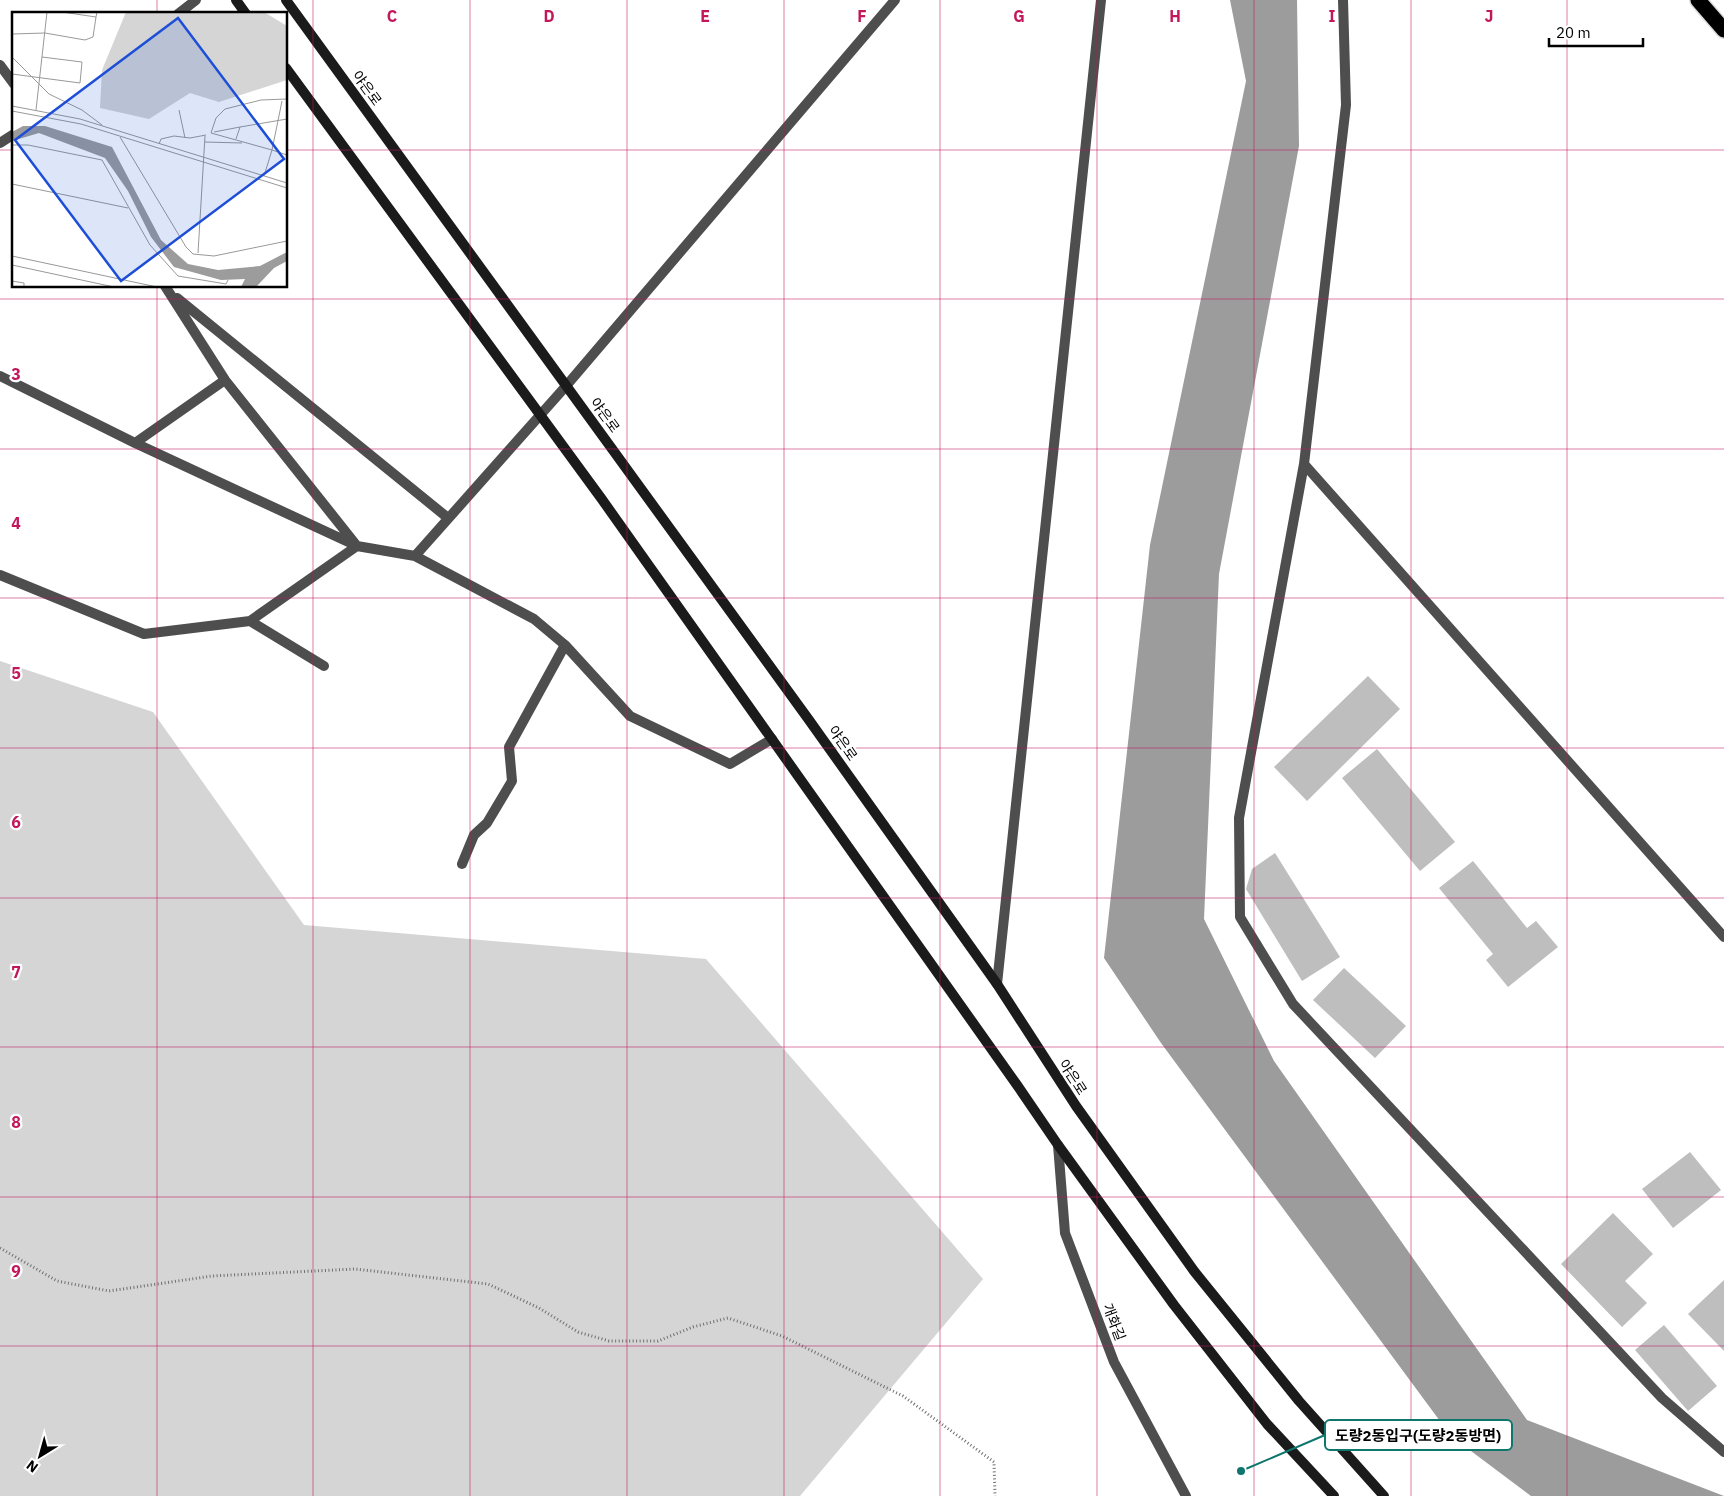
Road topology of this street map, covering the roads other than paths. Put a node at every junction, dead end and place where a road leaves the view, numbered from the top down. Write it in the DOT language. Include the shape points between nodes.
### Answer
graph roads {
  1 [pos="196,0"];
  2 [pos="236,0"];
  3 [pos="286,0"];
  4 [pos="895,0"];
  5 [pos="1101,0"];
  6 [pos="1343,0"];
  7 [pos="1698,0"];
  8 [pos="181,12"];
  9 [pos="245,12"];
  10 [pos="1724,30"];
  11 [pos="0,65"];
  12 [pos="288,71"];
  13 [pos="12,81"];
  14 [pos="12,135"];
  15 [pos="0,143"];
  16 [pos="166,289"];
  17 [pos="0,376"];
  18 [pos="225,380"];
  19 [pos="566,386"];
  20 [pos="540,415"];
  21 [pos="135,443"];
  22 [pos="1304,464"];
  23 [pos="448,518"];
  24 [pos="357,546"];
  25 [pos="415,556"];
  26 [pos="0,575"];
  27 [pos="250,620"];
  28 [pos="565,645"];
  29 [pos="324,666"];
  30 [pos="772,739"];
  31 [pos="462,864"];
  32 [pos="1724,937"];
  33 [pos="997,984"];
  34 [pos="1058,1145"];
  35 [pos="1724,1452"];
  36 [pos="1186,1496"];
  37 [pos="1334,1496"];
  38 [pos="1384,1496"];
  1 -- 8 [label="street"];
  2 -- 9 [label="street"];
  3 -- 19 [label="street, 야은로"];
  4 -- 19 [label="street"];
  5 -- 33 [label="street"];
  6 -- 22 [label="street" via="1346,105"];
  7 -- 10 [label="highway"];
  11 -- 13 [label="street"];
  12 -- 20 [label="street"];
  14 -- 15 [label="street"];
  16 -- 18 [label="street"];
  16 -- 23 [label="street"];
  17 -- 21 [label="street"];
  18 -- 21 [label="street"];
  18 -- 24 [label="street"];
  19 -- 20 [label="street"];
  19 -- 33 [label="street, 야은로"];
  20 -- 23 [label="street"];
  20 -- 30 [label="street"];
  21 -- 24 [label="street"];
  22 -- 32 [label="street"];
  22 -- 35 [label="street" via="1240,818 1240,917 1293,1004 1662,1398"];
  23 -- 25 [label="street"];
  24 -- 25 [label="street"];
  24 -- 27 [label="street"];
  25 -- 28 [label="street" via="534,619"];
  26 -- 27 [label="street" via="144,634"];
  27 -- 29 [label="street"];
  28 -- 30 [label="street" via="630,716 730,764"];
  28 -- 31 [label="street" via="509,747 512,780 487,823 474,835"];
  30 -- 34 [label="street"];
  33 -- 38 [label="street, 야은로" via="1076,1106 1194,1271 1299,1401"];
  34 -- 36 [label="street, 개화길" via="1065,1233 1114,1362"];
  34 -- 37 [label="street" via="1174,1305 1261,1417"];
}
